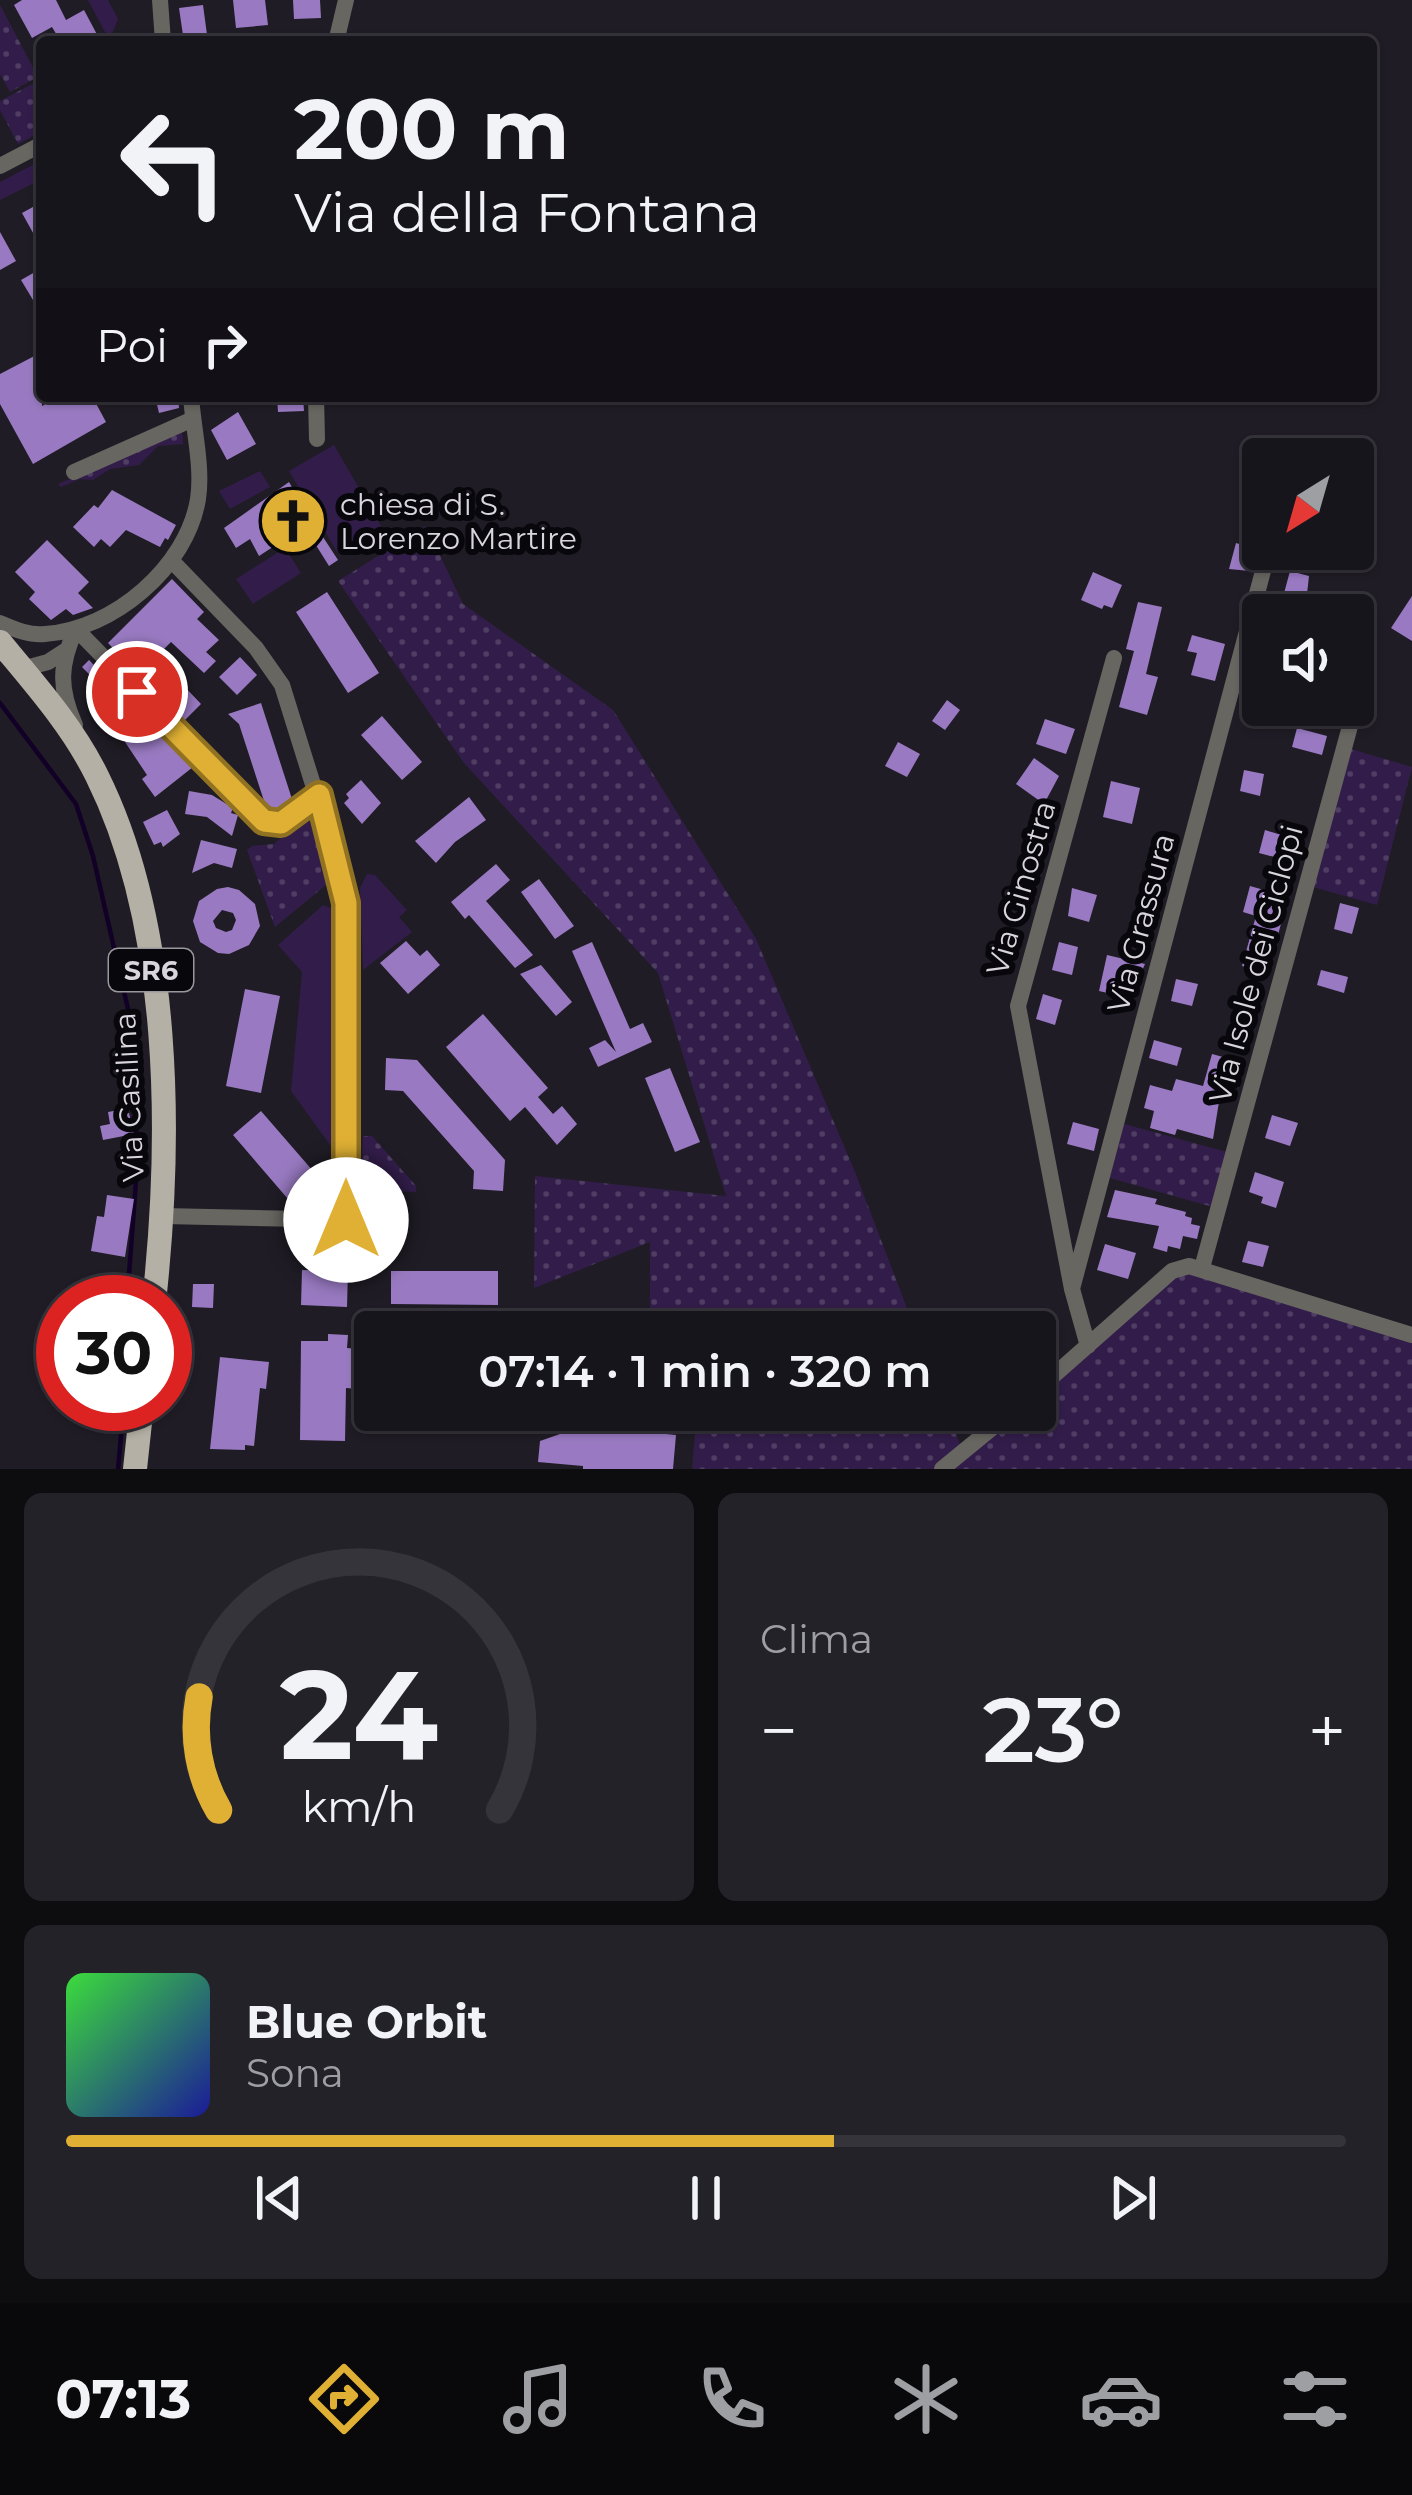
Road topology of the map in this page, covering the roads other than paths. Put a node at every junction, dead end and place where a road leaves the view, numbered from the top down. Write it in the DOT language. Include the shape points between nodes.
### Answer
graph roads {
  1 [pos="160,0"];
  2 [pos="346,0"];
  3 [pos="163,36"];
  4 [pos="337,36"];
  5 [pos="36,147"];
  6 [pos="0,166"];
  7 [pos="316,402"];
  8 [pos="195,404"];
  9 [pos="317,439"];
  10 [pos="74,472"];
  11 [pos="171,560"];
  12 [pos="1263,571"];
  13 [pos="0,623"];
  14 [pos="76,629"];
  15 [pos="43,635"];
  16 [pos="0,642"];
  17 [pos="65,651"];
  18 [pos="1114,658"];
  19 [pos="20,666"];
  20 [pos="1350,726"];
  21 [pos="98,778"];
  22 [pos="319,795"];
  23 [pos="163,1216"];
  24 [pos="1202,1268"];
  25 [pos="157,1275"];
  26 [pos="1072,1289"];
  27 [pos="1412,1334"];
  28 [pos="1088,1346"];
  29 [pos="1056,1374"];
  30 [pos="139,1431"];
  31 [pos="988,1431"];
  32 [pos="135,1469"];
  33 [pos="942,1469"];
  1 -- 3 [label="street"];
  2 -- 4 [label="street"];
  5 -- 6 [label="street"];
  7 -- 9 [label="street"];
  8 -- 10 [label="street"];
  8 -- 11 [label="street" via="199,496"];
  11 -- 14 [label="street" via="123,604"];
  11 -- 22 [label="street" via="274,670"];
  12 -- 26 [label="street, Via Grassura"];
  13 -- 15 [label="street"];
  14 -- 15 [label="street"];
  14 -- 17 [label="street"];
  14 -- 22 [label="street" via="264,821 281,823"];
  15 -- 19 [label="street"];
  16 -- 19 [label="main road, Via Casilina / SR6"];
  17 -- 19 [label="street"];
  17 -- 21 [label="street" via="64,697"];
  18 -- 26 [label="street, Via Ginostra" via="1018,1006"];
  19 -- 21 [label="main road, Via Casilina / SR6"];
  20 -- 24 [label="street, Via Isole dei Ciclopi"];
  21 -- 23 [label="main road, Via Casilina / SR6" via="134,881 155,997 165,1093"];
  22 -- 23 [label="street" via="346,903 346,1220"];
  23 -- 25 [label="main road, Via Casilina / SR6"];
  24 -- 27 [label="street"];
  24 -- 28 [label="street" via="1172,1271"];
  26 -- 28 [label="street, Via Ginostra"];
  28 -- 29 [label="street"];
  30 -- 32 [label="main road"];
  31 -- 33 [label="street"];
}
